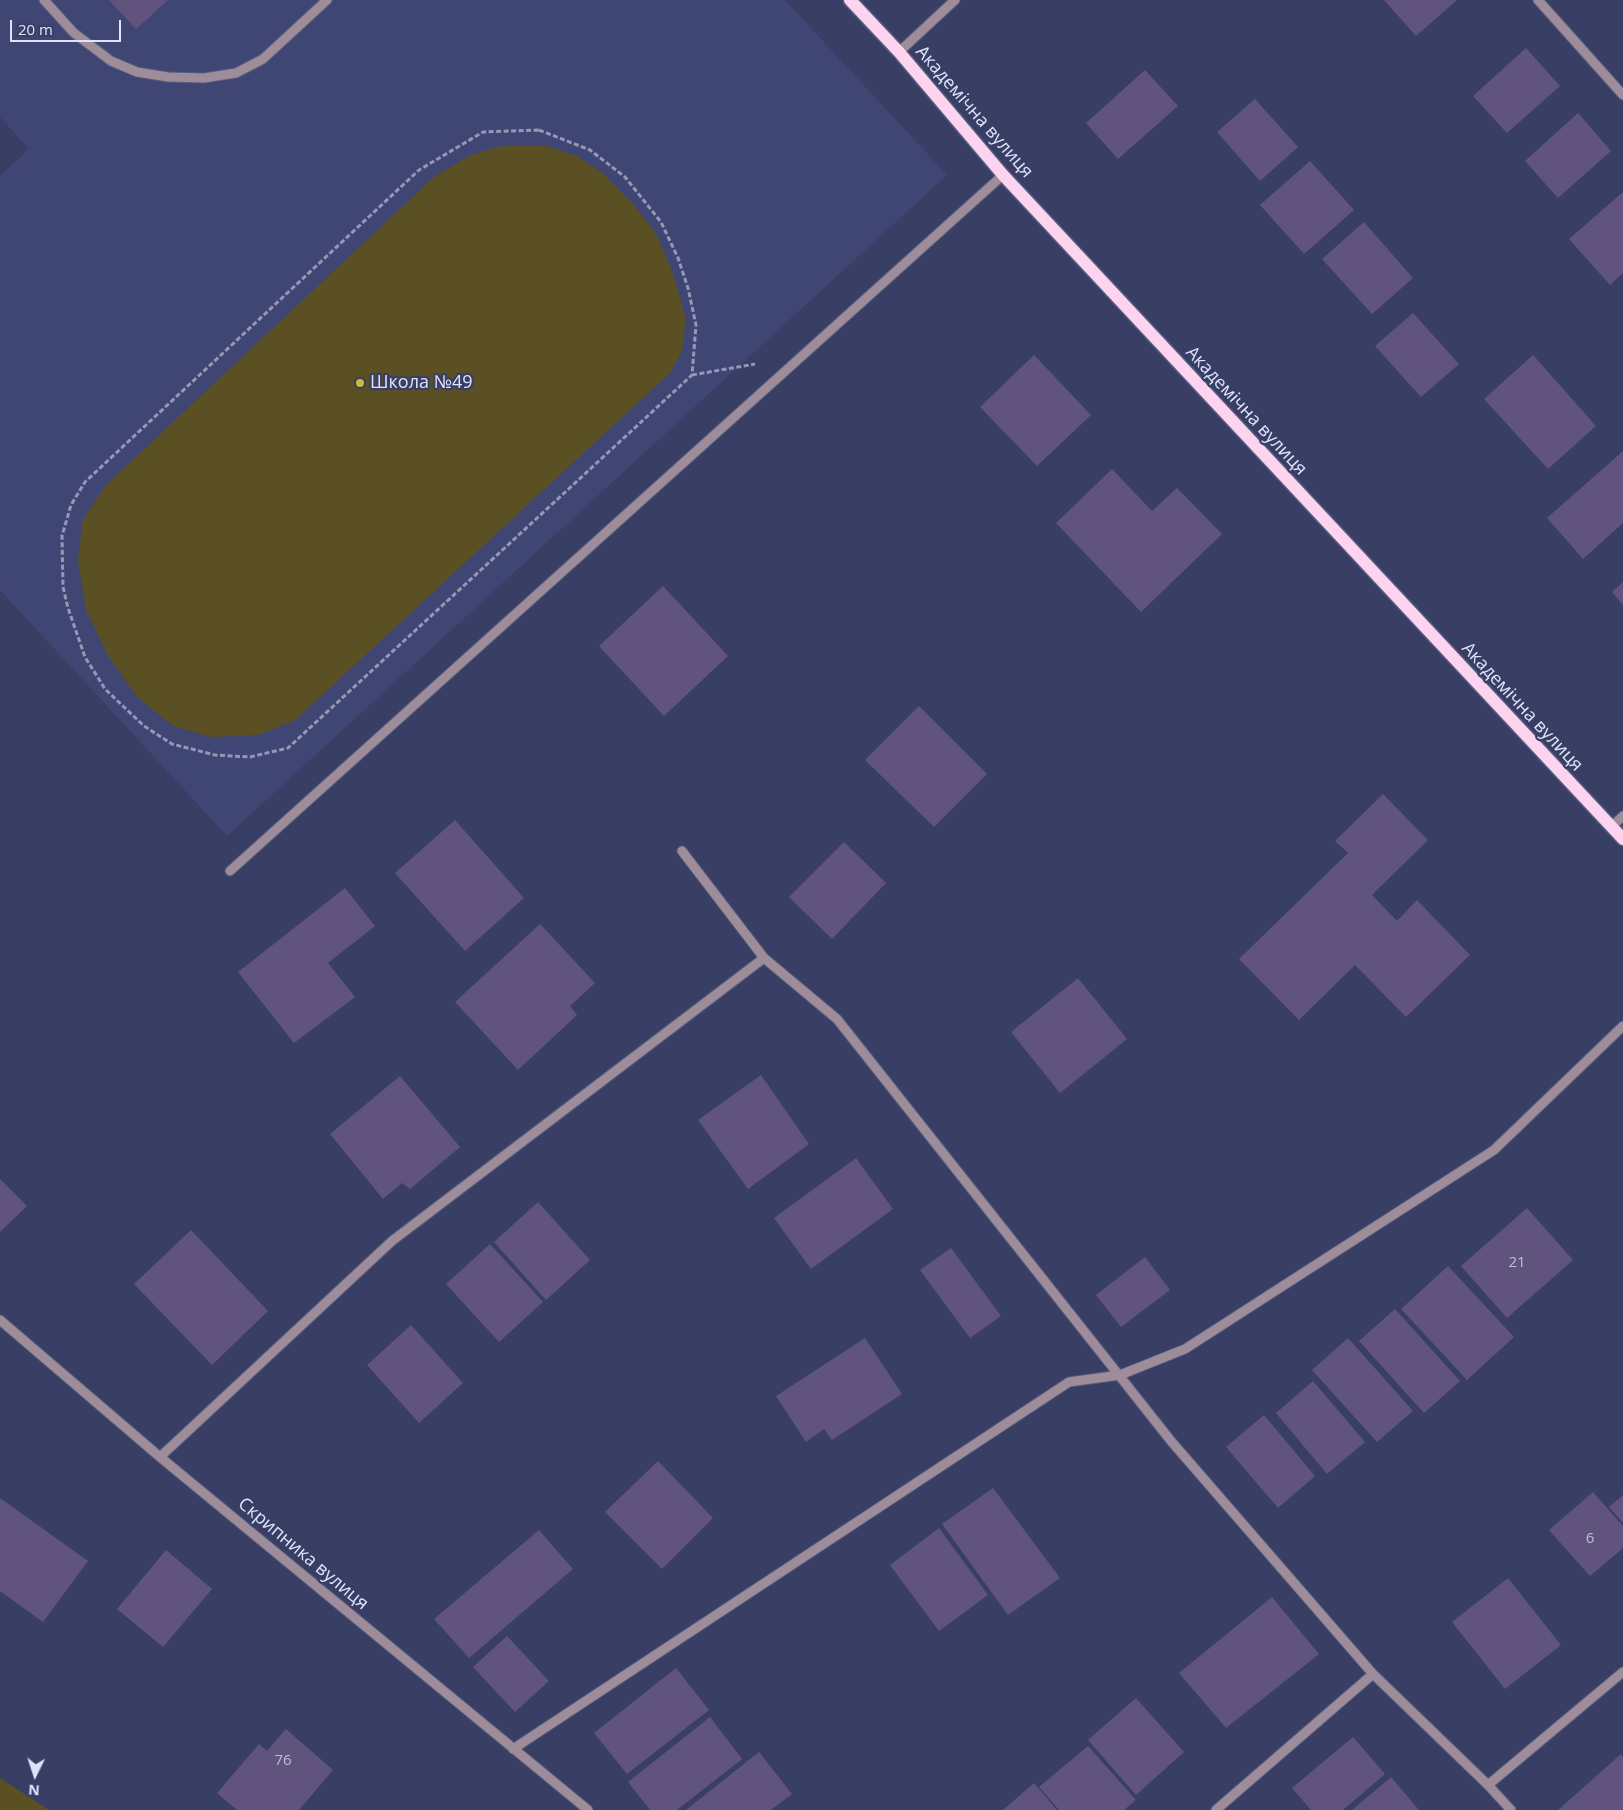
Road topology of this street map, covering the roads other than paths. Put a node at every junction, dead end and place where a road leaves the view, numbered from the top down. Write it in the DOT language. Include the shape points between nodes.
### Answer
graph roads {
  1 [pos="44,0"];
  2 [pos="327,0"];
  3 [pos="850,0"];
  4 [pos="955,0"];
  5 [pos="1538,0"];
  6 [pos="899,52"];
  7 [pos="1623,95"];
  8 [pos="1003,175"];
  9 [pos="1623,816"];
  10 [pos="1611,827"];
  11 [pos="1623,839"];
  12 [pos="682,851"];
  13 [pos="230,871"];
  14 [pos="764,958"];
  15 [pos="1623,1026"];
  16 [pos="0,1320"];
  17 [pos="1120,1375"];
  18 [pos="160,1457"];
  19 [pos="1623,1672"];
  20 [pos="1373,1674"];
  21 [pos="512,1749"];
  22 [pos="1488,1785"];
  23 [pos="588,1810"];
  24 [pos="1216,1810"];
  25 [pos="1511,1810"];
  1 -- 2 [label="street" via="74,33 111,60 137,72 204,78 236,73 262,59"];
  3 -- 6 [label="main road, Академічна вулиця"];
  4 -- 6 [label="street"];
  5 -- 7 [label="street"];
  6 -- 8 [label="main road, Академічна вулиця"];
  8 -- 10 [label="main road, Академічна вулиця"];
  8 -- 13 [label="street"];
  9 -- 10 [label="street"];
  10 -- 11 [label="main road, Академічна вулиця"];
  12 -- 14 [label="street"];
  14 -- 17 [label="street" via="836,1019"];
  14 -- 18 [label="street" via="392,1241"];
  15 -- 17 [label="street" via="1494,1150 1185,1349"];
  16 -- 18 [label="street, Скрипника вулиця"];
  17 -- 20 [label="street" via="1172,1441"];
  17 -- 21 [label="street" via="1070,1382"];
  18 -- 21 [label="street, Скрипника вулиця"];
  19 -- 22 [label="street"];
  20 -- 22 [label="street"];
  20 -- 24 [label="street"];
  21 -- 23 [label="street, Скрипника вулиця"];
  22 -- 25 [label="street"];
}
